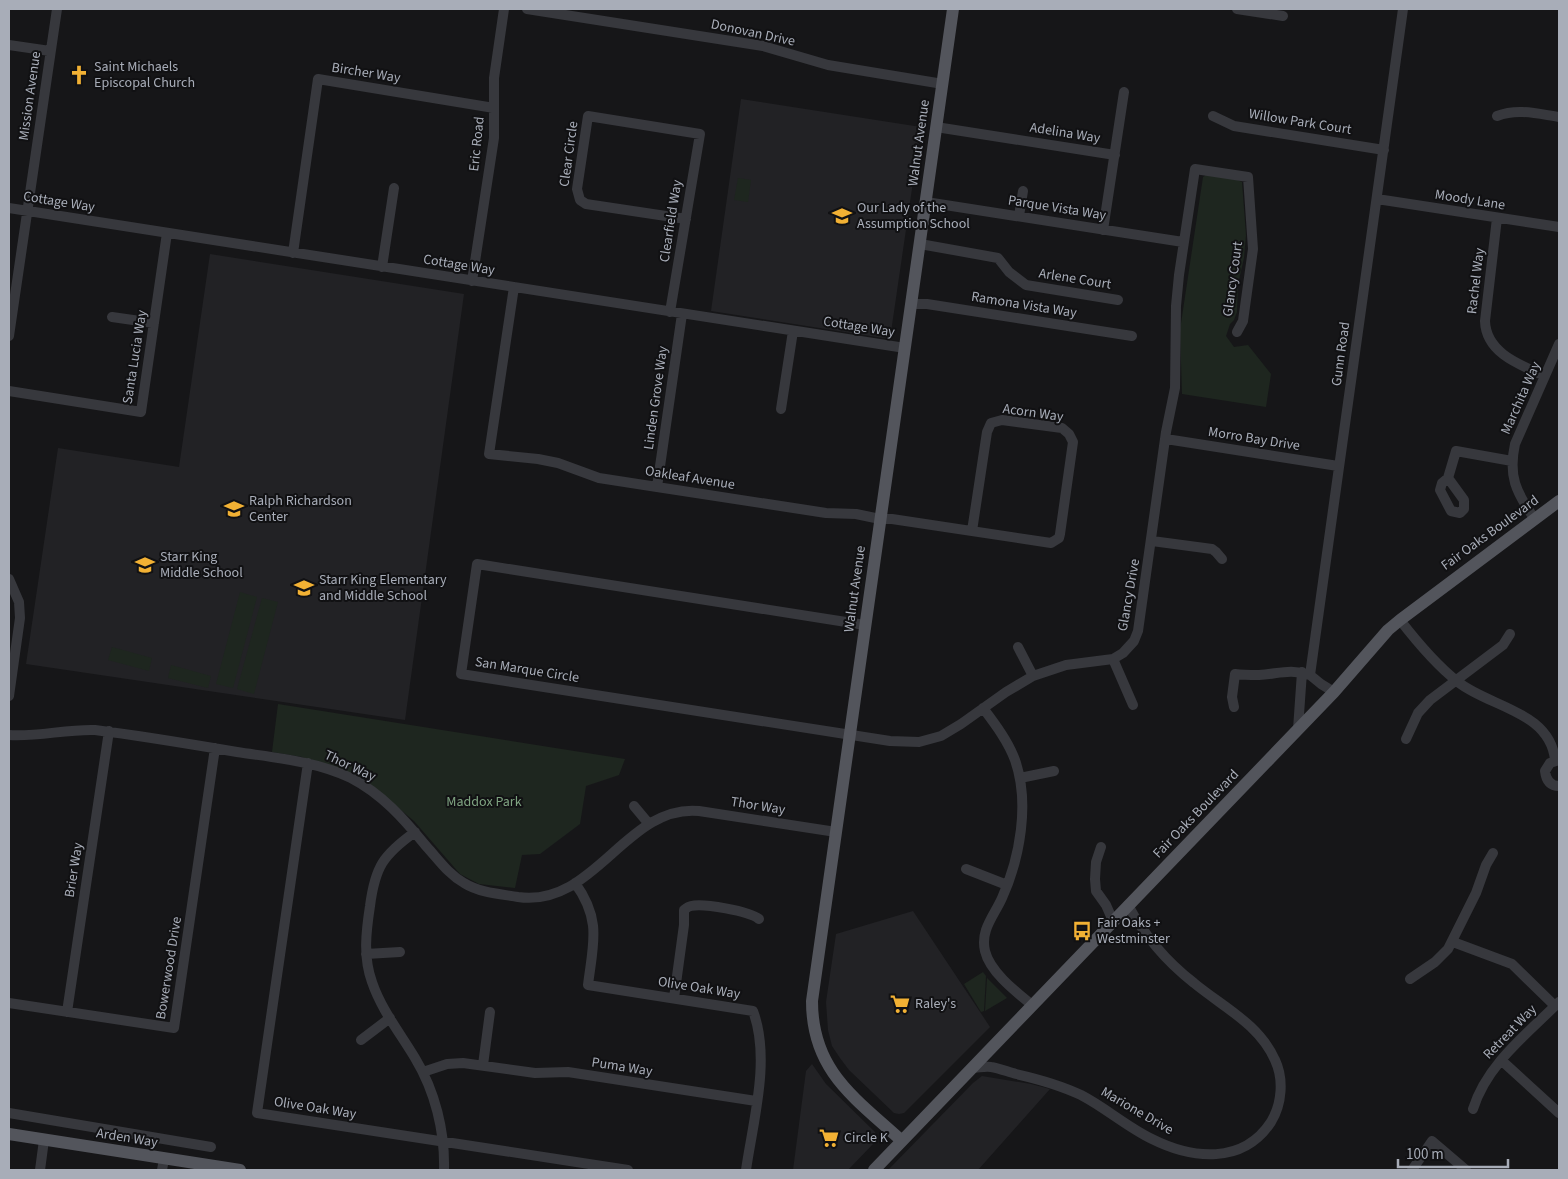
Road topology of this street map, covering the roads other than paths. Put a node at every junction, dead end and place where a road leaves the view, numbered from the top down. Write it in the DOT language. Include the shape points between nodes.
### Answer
graph roads {
  1 [pos="57,9"];
  2 [pos="504,9"];
  3 [pos="527,9"];
  4 [pos="953,9"];
  5 [pos="1238,9"];
  6 [pos="1404,9"];
  7 [pos="1283,16"];
  8 [pos="9,44"];
  9 [pos="50,51"];
  10 [pos="942,84"];
  11 [pos="1124,92"];
  12 [pos="494,108"];
  13 [pos="1214,116"];
  14 [pos="1497,116"];
  15 [pos="1559,117"];
  16 [pos="936,127"];
  17 [pos="700,134"];
  18 [pos="1384,150"];
  19 [pos="1115,155"];
  20 [pos="394,188"];
  21 [pos="1022,191"];
  22 [pos="1377,199"];
  23 [pos="926,202"];
  24 [pos="9,208"];
  25 [pos="27,211"];
  26 [pos="1019,216"];
  27 [pos="1497,218"];
  28 [pos="686,219"];
  29 [pos="1559,227"];
  30 [pos="1103,230"];
  31 [pos="168,233"];
  32 [pos="1183,242"];
  33 [pos="920,244"];
  34 [pos="293,253"];
  35 [pos="382,267"];
  36 [pos="472,281"];
  37 [pos="514,288"];
  38 [pos="1118,300"];
  39 [pos="911,304"];
  40 [pos="670,312"];
  41 [pos="682,314"];
  42 [pos="112,317"];
  43 [pos="154,323"];
  44 [pos="792,331"];
  45 [pos="1237,332"];
  46 [pos="9,336"];
  47 [pos="1132,336"];
  48 [pos="1559,344"];
  49 [pos="905,348"];
  50 [pos="1545,376"];
  51 [pos="9,391"];
  52 [pos="781,409"];
  53 [pos="1166,439"];
  54 [pos="1512,461"];
  55 [pos="1338,466"];
  56 [pos="1448,478"];
  57 [pos="657,487"];
  58 [pos="1559,501"];
  59 [pos="1534,518"];
  60 [pos="880,519"];
  61 [pos="972,531"];
  62 [pos="1054,541"];
  63 [pos="1152,541"];
  64 [pos="1222,559"];
  65 [pos="9,579"];
  66 [pos="1400,620"];
  67 [pos="865,625"];
  68 [pos="1510,634"];
  69 [pos="1018,647"];
  70 [pos="1113,658"];
  71 [pos="1306,674"];
  72 [pos="1033,676"];
  73 [pos="1456,680"];
  74 [pos="1334,692"];
  75 [pos="9,696"];
  76 [pos="1133,705"];
  77 [pos="1234,707"];
  78 [pos="984,708"];
  79 [pos="1298,729"];
  80 [pos="109,732"];
  81 [pos="9,735"];
  82 [pos="849,736"];
  83 [pos="1406,739"];
  84 [pos="215,748"];
  85 [pos="1557,760"];
  86 [pos="308,763"];
  87 [pos="1054,771"];
  88 [pos="1020,778"];
  89 [pos="1559,786"];
  90 [pos="634,806"];
  91 [pos="649,824"];
  92 [pos="415,832"];
  93 [pos="836,832"];
  94 [pos="1101,847"];
  95 [pos="1493,853"];
  96 [pos="966,869"];
  97 [pos="575,883"];
  98 [pos="1007,885"];
  99 [pos="1128,905"];
  100 [pos="759,918"];
  101 [pos="1113,921"];
  102 [pos="1453,942"];
  103 [pos="400,952"];
  104 [pos="366,954"];
  105 [pos="1410,979"];
  106 [pos="674,998"];
  107 [pos="9,1003"];
  108 [pos="1557,1004"];
  109 [pos="1032,1006"];
  110 [pos="66,1012"];
  111 [pos="490,1012"];
  112 [pos="390,1018"];
  113 [pos="362,1040"];
  114 [pos="1501,1060"];
  115 [pos="483,1065"];
  116 [pos="972,1068"];
  117 [pos="422,1072"];
  118 [pos="756,1101"];
  119 [pos="1473,1109"];
  120 [pos="1559,1113"];
  121 [pos="9,1114"];
  122 [pos="9,1134"];
  123 [pos="44,1140"];
  124 [pos="902,1140"];
  125 [pos="442,1141"];
  126 [pos="212,1147"];
  127 [pos="163,1164"];
  128 [pos="40,1170"];
  129 [pos="240,1170"];
  130 [pos="444,1170"];
  131 [pos="628,1170"];
  132 [pos="746,1170"];
  133 [pos="874,1170"];
  134 [pos="1412,1170"];
  135 [pos="1466,1170"];
  1 -- 9 [label="street, Mission Avenue"];
  2 -- 12 [label="street, Eric Road" via="494,78"];
  3 -- 10 [label="street, Donovan Drive" via="764,46 828,65"];
  4 -- 10 [label="main road, Walnut Avenue"];
  5 -- 7 [label="street"];
  6 -- 18 [label="street, Gunn Road"];
  8 -- 9 [label="street"];
  9 -- 25 [label="street, Mission Avenue"];
  10 -- 16 [label="main road, Walnut Avenue"];
  11 -- 19 [label="street"];
  12 -- 34 [label="street, Bircher Way" via="318,79"];
  12 -- 36 [label="street, Eric Road" via="494,138"];
  13 -- 18 [label="street, Willow Park Court" via="1234,126"];
  14 -- 15 [label="street" via="1519,112"];
  16 -- 19 [label="street, Adelina Way"];
  16 -- 23 [label="main road, Walnut Avenue"];
  17 -- 28 [label="street, Clearfield Way"];
  17 -- 28 [label="street, Clear Circle" via="588,116 577,188 580,200 586,204"];
  18 -- 22 [label="street, Gunn Road"];
  19 -- 30 [label="street, Adelina Way"];
  20 -- 35 [label="street"];
  21 -- 26 [label="street"];
  22 -- 27 [label="street, Moody Lane"];
  22 -- 55 [label="street, Gunn Road"];
  23 -- 26 [label="street, Parque Vista Way"];
  23 -- 33 [label="main road, Walnut Avenue"];
  24 -- 25 [label="street, Cottage Way"];
  25 -- 31 [label="street, Cottage Way"];
  25 -- 46 [label="street, Mission Avenue"];
  26 -- 30 [label="street, Parque Vista Way"];
  27 -- 29 [label="street, Moody Lane"];
  27 -- 50 [label="street, Rachel Way" via="1486,331 1500,352"];
  28 -- 40 [label="street, Clearfield Way"];
  30 -- 32 [label="street, Parque Vista Way"];
  31 -- 34 [label="street, Cottage Way"];
  31 -- 43 [label="street, Santa Lucia Way"];
  32 -- 45 [label="street, Glancy Court" via="1194,169 1248,177 1253,249 1243,321"];
  32 -- 53 [label="street, Glancy Drive" via="1176,306 1175,388"];
  33 -- 38 [label="street, Arlene Court" via="998,258 1026,285"];
  33 -- 39 [label="main road, Walnut Avenue"];
  34 -- 35 [label="street, Cottage Way"];
  35 -- 36 [label="street, Cottage Way"];
  36 -- 37 [label="street, Cottage Way"];
  37 -- 40 [label="street, Cottage Way"];
  37 -- 57 [label="street, Oakleaf Avenue" via="489,454 538,459 598,478"];
  39 -- 47 [label="street, Ramona Vista Way"];
  39 -- 49 [label="main road, Walnut Avenue"];
  40 -- 41 [label="street, Cottage Way"];
  41 -- 44 [label="street, Cottage Way"];
  41 -- 57 [label="street, Linden Grove Way"];
  42 -- 43 [label="street"];
  43 -- 51 [label="street, Santa Lucia Way" via="141,412"];
  44 -- 49 [label="street, Cottage Way"];
  44 -- 52 [label="street"];
  48 -- 50 [label="street, Marchita Way"];
  49 -- 60 [label="main road, Walnut Avenue"];
  50 -- 54 [label="street, Marchita Way" via="1515,444"];
  53 -- 55 [label="street, Morro Bay Drive"];
  53 -- 63 [label="street, Glancy Drive"];
  54 -- 56 [label="street" via="1456,451"];
  54 -- 59 [label="street, Marchita Way" via="1516,489"];
  55 -- 71 [label="street, Gunn Road"];
  57 -- 60 [label="street, Oakleaf Avenue"];
  58 -- 59 [label="main road, Fair Oaks Boulevard"];
  59 -- 66 [label="main road, Fair Oaks Boulevard"];
  60 -- 61 [label="street, Oakleaf Avenue"];
  60 -- 67 [label="main road, Walnut Avenue"];
  61 -- 62 [label="street, Oakleaf Avenue" via="1045,543"];
  61 -- 62 [label="street, Acorn Way" via="986,432 991,423 1002,420 1062,428 1072,437 1060,534"];
  63 -- 64 [label="street" via="1212,549"];
  63 -- 70 [label="street, Glancy Drive" via="1138,631 1127,650"];
  65 -- 75 [label="street" via="19,602 20,618"];
  66 -- 73 [label="street" via="1423,649"];
  66 -- 74 [label="main road, Fair Oaks Boulevard"];
  67 -- 82 [label="main road, Walnut Avenue"];
  67 -- 82 [label="street, San Marque Circle" via="477,564 461,674"];
  68 -- 73 [label="street" via="1503,645"];
  69 -- 72 [label="street"];
  70 -- 72 [label="street, Glancy Drive" via="1066,665"];
  70 -- 76 [label="street"];
  71 -- 74 [label="street"];
  71 -- 77 [label="street" via="1235,674"];
  71 -- 79 [label="street, Gunn Road"];
  72 -- 78 [label="street, Glancy Drive"];
  73 -- 83 [label="street" via="1422,708"];
  73 -- 85 [label="street" via="1531,721 1547,738"];
  74 -- 79 [label="main road, Fair Oaks Boulevard"];
  78 -- 82 [label="street, Glancy Drive" via="948,732 919,742"];
  78 -- 88 [label="street" via="1010,750"];
  79 -- 99 [label="main road, Fair Oaks Boulevard"];
  80 -- 81 [label="street, Thor Way" via="75,730"];
  80 -- 84 [label="street, Thor Way"];
  80 -- 110 [label="street, Brier Way"];
  82 -- 93 [label="main road, Walnut Avenue"];
  84 -- 86 [label="street, Thor Way"];
  84 -- 110 [label="street, Bowerwood Drive" via="174,1028"];
  85 -- 89 [label="street" via="1547,766 1545,777 1552,785"];
  86 -- 92 [label="street, Thor Way" via="334,771 367,788 392,807"];
  86 -- 125 [label="street, Olive Oak Way" via="257,1112"];
  87 -- 88 [label="street"];
  88 -- 98 [label="street" via="1021,822"];
  90 -- 91 [label="street"];
  91 -- 93 [label="street, Thor Way" via="669,814 693,810"];
  91 -- 97 [label="street, Thor Way"];
  92 -- 97 [label="street, Thor Way" via="452,874 483,891 545,897"];
  92 -- 104 [label="street" via="392,850 375,876 366,928"];
  93 -- 124 [label="main road, Walnut Avenue" via="812,995 813,1025 824,1059 837,1079"];
  94 -- 101 [label="street" via="1094,879 1096,891"];
  95 -- 102 [label="street"];
  96 -- 98 [label="street"];
  97 -- 106 [label="street, Olive Oak Way" via="589,906 593,923 588,985"];
  98 -- 109 [label="street" via="986,929 985,950 994,969"];
  99 -- 101 [label="main road, Fair Oaks Boulevard"];
  99 -- 116 [label="street, Marione Drive" via="1171,962 1257,1032 1271,1051 1278,1068 1281,1091 1273,1119 1262,1133 1243,1147 1221,1154 1182,1150 1151,1138 1094,1102 1059,1086 990,1066"];
  100 -- 106 [label="street" via="745,912 710,907 693,906 684,910"];
  101 -- 109 [label="main road, Fair Oaks Boulevard"];
  102 -- 105 [label="street" via="1442,956"];
  102 -- 108 [label="street, Retreat Way" via="1512,964"];
  103 -- 104 [label="street"];
  104 -- 112 [label="street" via="371,980"];
  106 -- 118 [label="street, Olive Oak Way" via="752,1011 761,1057"];
  107 -- 110 [label="street, Bowerwood Drive"];
  108 -- 114 [label="street, Retreat Way"];
  109 -- 116 [label="main road, Fair Oaks Boulevard"];
  111 -- 115 [label="street"];
  112 -- 113 [label="street"];
  112 -- 117 [label="street"];
  114 -- 119 [label="street, Retreat Way" via="1481,1088"];
  114 -- 120 [label="street"];
  115 -- 117 [label="street, Puma Way" via="447,1064"];
  115 -- 118 [label="street, Puma Way" via="535,1073 568,1072"];
  116 -- 124 [label="main road, Fair Oaks Boulevard"];
  117 -- 125 [label="street" via="436,1107"];
  118 -- 132 [label="street, Olive Oak Way"];
  121 -- 126 [label="street"];
  122 -- 123 [label="main road, Arden Way"];
  123 -- 127 [label="main road, Arden Way"];
  123 -- 128 [label="street"];
  124 -- 133 [label="main road, Fair Oaks Boulevard"];
  125 -- 130 [label="street"];
  125 -- 131 [label="street, Olive Oak Way"];
  127 -- 129 [label="main road, Arden Way"];
  134 -- 135 [label="street" via="1432,1141"];
}
